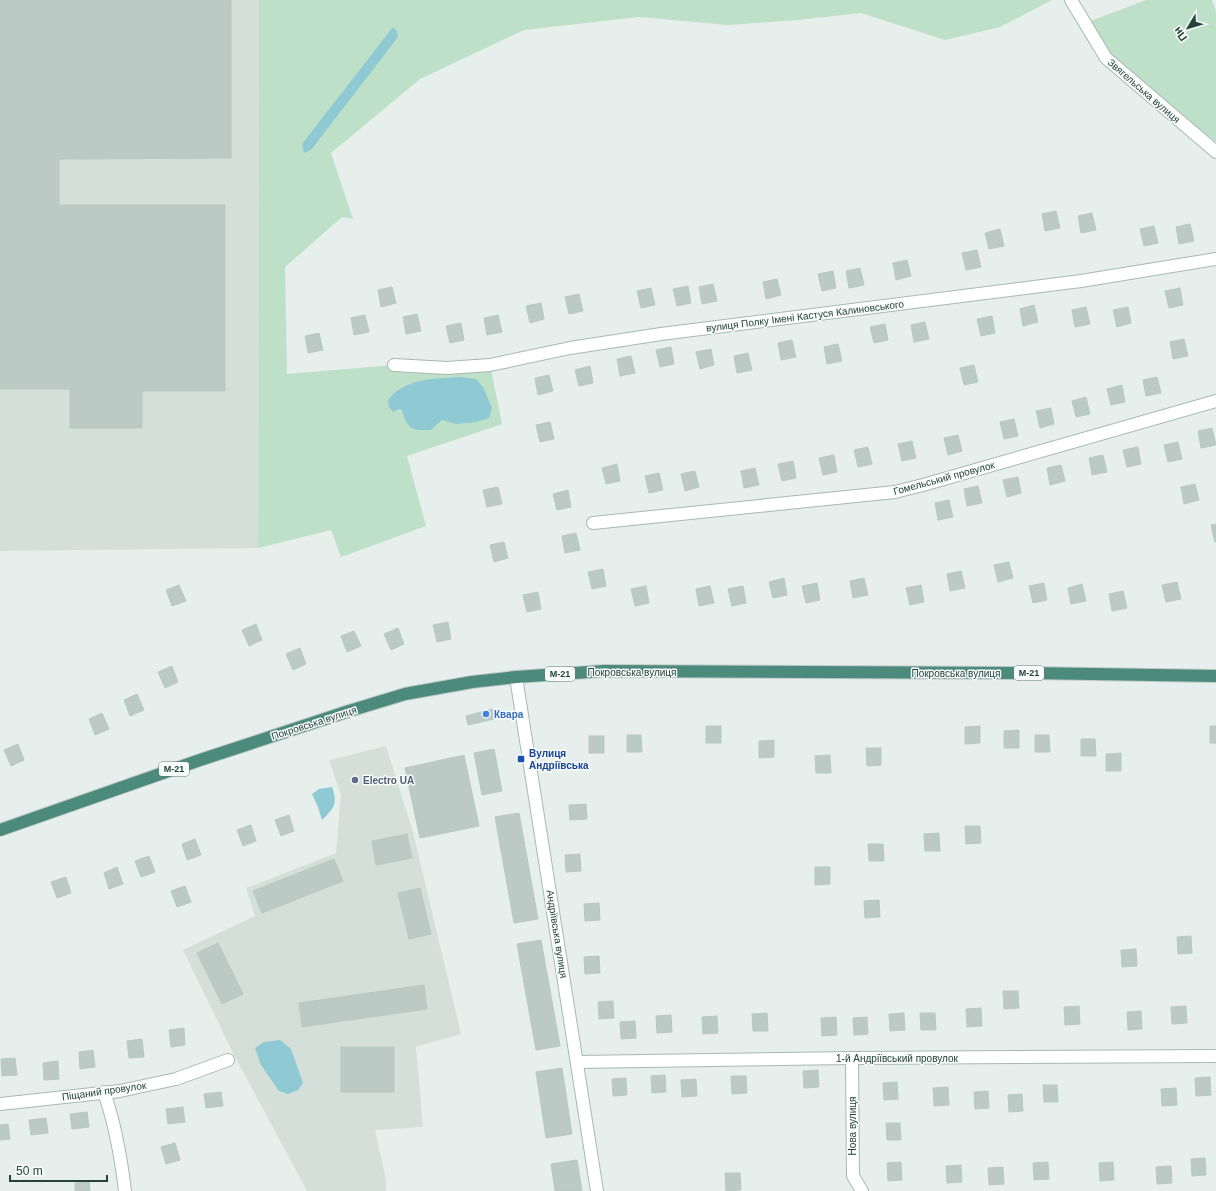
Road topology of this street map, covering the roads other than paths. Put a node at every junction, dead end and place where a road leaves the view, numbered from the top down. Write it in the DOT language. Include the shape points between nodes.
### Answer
graph roads {
  1 [pos="1071,0"];
  2 [pos="1216,152"];
  3 [pos="1216,259"];
  4 [pos="394,365"];
  5 [pos="1216,401"];
  6 [pos="593,523"];
  7 [pos="1216,676"];
  8 [pos="516,677"];
  9 [pos="0,830"];
  10 [pos="1216,1056"];
  11 [pos="852,1058"];
  12 [pos="228,1060"];
  13 [pos="577,1062"];
  14 [pos="104,1092"];
  15 [pos="0,1104"];
  16 [pos="125,1191"];
  17 [pos="596,1191"];
  18 [pos="862,1191"];
  1 -- 2 [label="street, Звягельська вулиця" via="1106,58"];
  3 -- 4 [label="street, вулиця Полку Імені Кастуся Калиновського" via="1081,281 661,334 570,348 490,365 447,368"];
  5 -- 6 [label="street, Гомельський провулок" via="895,492"];
  7 -- 8 [label="highway, Покровська вулиця / М-21" via="604,671"];
  8 -- 9 [label="highway, Покровська вулиця / М-21" via="405,694 200,760"];
  8 -- 13 [label="street, Андріївська вулиця"];
  10 -- 11 [label="street, 1-й Андріївський провулок"];
  11 -- 13 [label="street, 1-й Андріївський провулок"];
  11 -- 18 [label="street, Нова вулиця" via="853,1176"];
  12 -- 14 [label="street, Піщаний провулок" via="176,1079"];
  13 -- 17 [label="street, Андріївська вулиця"];
  14 -- 15 [label="street, Піщаний провулок"];
  14 -- 16 [label="street" via="119,1145"];
}
